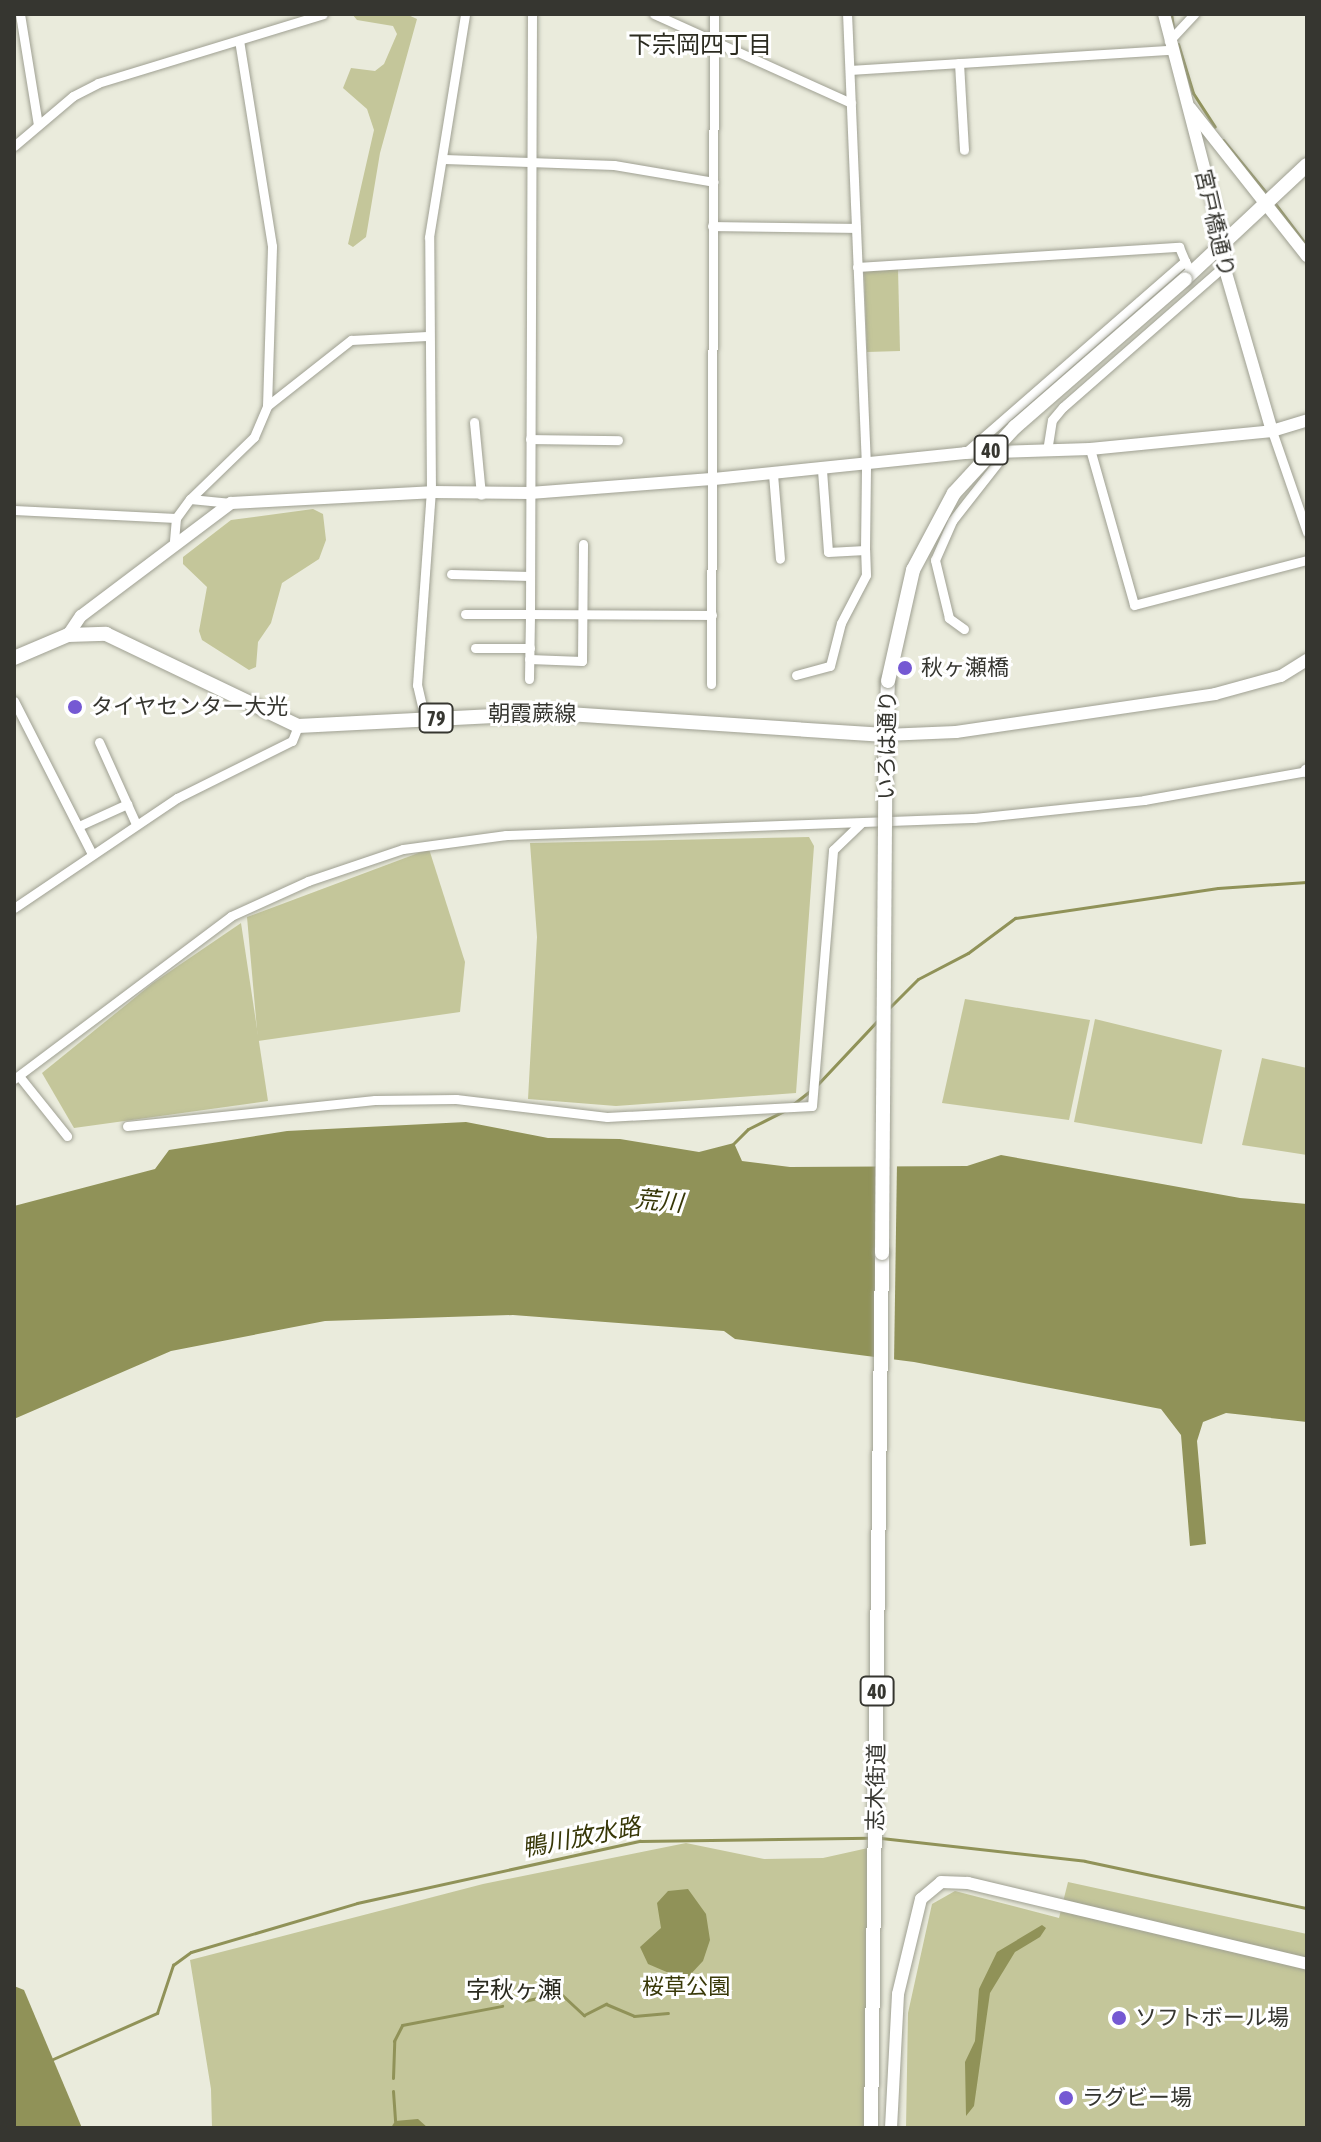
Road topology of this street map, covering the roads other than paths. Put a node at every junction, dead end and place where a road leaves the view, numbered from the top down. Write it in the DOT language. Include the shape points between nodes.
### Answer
graph roads {
  1 [pos="20,14"];
  2 [pos="323,14"];
  3 [pos="465,14"];
  4 [pos="532,14"];
  5 [pos="654,14"];
  6 [pos="714,14"];
  7 [pos="847,14"];
  8 [pos="1164,14"];
  9 [pos="1194,14"];
  10 [pos="714,40"];
  11 [pos="239,41"];
  12 [pos="1169,45"];
  13 [pos="959,63"];
  14 [pos="850,70"];
  15 [pos="1184,101"];
  16 [pos="851,103"];
  17 [pos="38,125"];
  18 [pos="14,146"];
  19 [pos="964,150"];
  20 [pos="444,159"];
  21 [pos="529,161"];
  22 [pos="1304,171"];
  23 [pos="714,182"];
  24 [pos="1270,199"];
  25 [pos="712,226"];
  26 [pos="856,228"];
  27 [pos="1224,244"];
  28 [pos="1307,256"];
  29 [pos="1224,266"];
  30 [pos="857,267"];
  31 [pos="1187,271"];
  32 [pos="427,336"];
  33 [pos="267,406"];
  34 [pos="1307,420"];
  35 [pos="474,422"];
  36 [pos="1272,431"];
  37 [pos="530,439"];
  38 [pos="618,440"];
  39 [pos="1090,449"];
  40 [pos="1047,451"];
  41 [pos="1006,452"];
  42 [pos="965,453"];
  43 [pos="866,466"];
  44 [pos="822,470"];
  45 [pos="773,474"];
  46 [pos="714,479"];
  47 [pos="431,492"];
  48 [pos="530,493"];
  49 [pos="481,495"];
  50 [pos="190,499"];
  51 [pos="231,503"];
  52 [pos="14,510"];
  53 [pos="176,518"];
  54 [pos="1307,532"];
  55 [pos="174,541"];
  56 [pos="583,544"];
  57 [pos="865,550"];
  58 [pos="780,559"];
  59 [pos="1307,560"];
  60 [pos="451,574"];
  61 [pos="530,576"];
  62 [pos="465,614"];
  63 [pos="530,614"];
  64 [pos="583,615"];
  65 [pos="712,615"];
  66 [pos="964,629"];
  67 [pos="68,635"];
  68 [pos="475,648"];
  69 [pos="529,654"];
  70 [pos="14,658"];
  71 [pos="1307,660"];
  72 [pos="796,675"];
  73 [pos="529,679"];
  74 [pos="711,684"];
  75 [pos="14,701"];
  76 [pos="425,719"];
  77 [pos="298,726"];
  78 [pos="885,735"];
  79 [pos="99,742"];
  80 [pos="1306,770"];
  81 [pos="127,804"];
  82 [pos="861,823"];
  83 [pos="136,824"];
  84 [pos="81,825"];
  85 [pos="91,852"];
  86 [pos="14,908"];
  87 [pos="16,1078"];
  88 [pos="127,1126"];
  89 [pos="67,1136"];
  90 [pos="882,1253"];
  91 [pos="1307,1964"];
  92 [pos="871,2128"];
  93 [pos="891,2128"];
  1 -- 17 [label="street"];
  2 -- 11 [label="street"];
  3 -- 20 [label="street"];
  4 -- 21 [label="street"];
  5 -- 10 [label="street"];
  6 -- 10 [label="street"];
  7 -- 14 [label="street"];
  8 -- 12 [label="street, 宮戸橋通り"];
  9 -- 12 [label="street"];
  10 -- 16 [label="street"];
  10 -- 23 [label="street"];
  11 -- 17 [label="street" via="98,83"];
  11 -- 33 [label="street" via="272,246"];
  12 -- 13 [label="street"];
  12 -- 15 [label="street, 宮戸橋通り"];
  13 -- 14 [label="street"];
  13 -- 19 [label="street"];
  14 -- 16 [label="street"];
  15 -- 24 [label="street"];
  15 -- 27 [label="street, 宮戸橋通り"];
  16 -- 26 [label="street"];
  17 -- 18 [label="street"];
  20 -- 21 [label="street"];
  20 -- 32 [label="street" via="429,237"];
  21 -- 23 [label="street" via="614,165"];
  21 -- 37 [label="street"];
  22 -- 24 [label="main road, いろは通り / 40"];
  23 -- 25 [label="street"];
  24 -- 27 [label="main road, いろは通り / 40"];
  24 -- 28 [label="street"];
  25 -- 26 [label="street"];
  25 -- 46 [label="street"];
  26 -- 30 [label="street"];
  27 -- 29 [label="street, 宮戸橋通り"];
  27 -- 31 [label="main road, いろは通り / 40"];
  29 -- 36 [label="street, 宮戸橋通り"];
  29 -- 40 [label="street" via="1063,407 1052,420"];
  30 -- 31 [label="street" via="1179,247"];
  30 -- 43 [label="street"];
  31 -- 42 [label="street"];
  31 -- 78 [label="main road, いろは通り / 40, bridge" via="1015,427 954,493 913,570 888,681"];
  32 -- 33 [label="street" via="351,340"];
  32 -- 47 [label="street"];
  33 -- 50 [label="street" via="254,437"];
  34 -- 36 [label="street"];
  35 -- 49 [label="street"];
  36 -- 39 [label="street"];
  36 -- 54 [label="street"];
  37 -- 38 [label="street"];
  37 -- 48 [label="street"];
  39 -- 40 [label="street"];
  39 -- 59 [label="street" via="1134,605"];
  40 -- 41 [label="street"];
  41 -- 42 [label="street"];
  41 -- 66 [label="street" via="952,521 935,560 949,618"];
  42 -- 43 [label="street"];
  43 -- 44 [label="street"];
  43 -- 57 [label="street"];
  44 -- 45 [label="street"];
  44 -- 57 [label="street" via="828,552"];
  45 -- 46 [label="street"];
  45 -- 58 [label="street"];
  46 -- 48 [label="street"];
  46 -- 65 [label="street"];
  47 -- 49 [label="street"];
  47 -- 51 [label="street"];
  47 -- 76 [label="street" via="417,685"];
  48 -- 49 [label="street"];
  48 -- 61 [label="street"];
  50 -- 51 [label="street"];
  50 -- 53 [label="street"];
  51 -- 55 [label="street"];
  52 -- 53 [label="street"];
  53 -- 55 [label="street"];
  55 -- 67 [label="street" via="81,616"];
  56 -- 64 [label="street"];
  57 -- 72 [label="street" via="866,575 841,623 830,666"];
  60 -- 61 [label="street"];
  61 -- 63 [label="street"];
  62 -- 63 [label="street"];
  63 -- 64 [label="street"];
  63 -- 69 [label="street"];
  64 -- 65 [label="street"];
  64 -- 69 [label="street" via="582,661"];
  65 -- 74 [label="street"];
  67 -- 70 [label="main road, 朝霞蕨線 / 79"];
  67 -- 77 [label="main road, 朝霞蕨線 / 79" via="97,633 125,640"];
  68 -- 69 [label="street"];
  69 -- 73 [label="street"];
  71 -- 78 [label="street" via="1281,676 1215,694 956,732"];
  75 -- 84 [label="street"];
  76 -- 77 [label="main road, 朝霞蕨線 / 79"];
  76 -- 78 [label="main road, 朝霞蕨線 / 79" via="568,713"];
  77 -- 83 [label="street" via="292,741"];
  78 -- 90 [label="main road, いろは通り / 40, bridge"];
  79 -- 81 [label="street"];
  80 -- 82 [label="street" via="1091,807"];
  81 -- 83 [label="street"];
  81 -- 84 [label="street"];
  82 -- 87 [label="street" via="506,835 430,843 373,858 277,893 221,921"];
  82 -- 88 [label="street" via="833,850 812,1106 607,1117 456,1099 351,1101"];
  83 -- 85 [label="street"];
  84 -- 85 [label="street"];
  85 -- 86 [label="street"];
  87 -- 89 [label="street"];
  90 -- 92 [label="main road, 志木街道 / 40"];
  91 -- 93 [label="street" via="968,1883 941,1882 921,1899 898,1994"];
}
